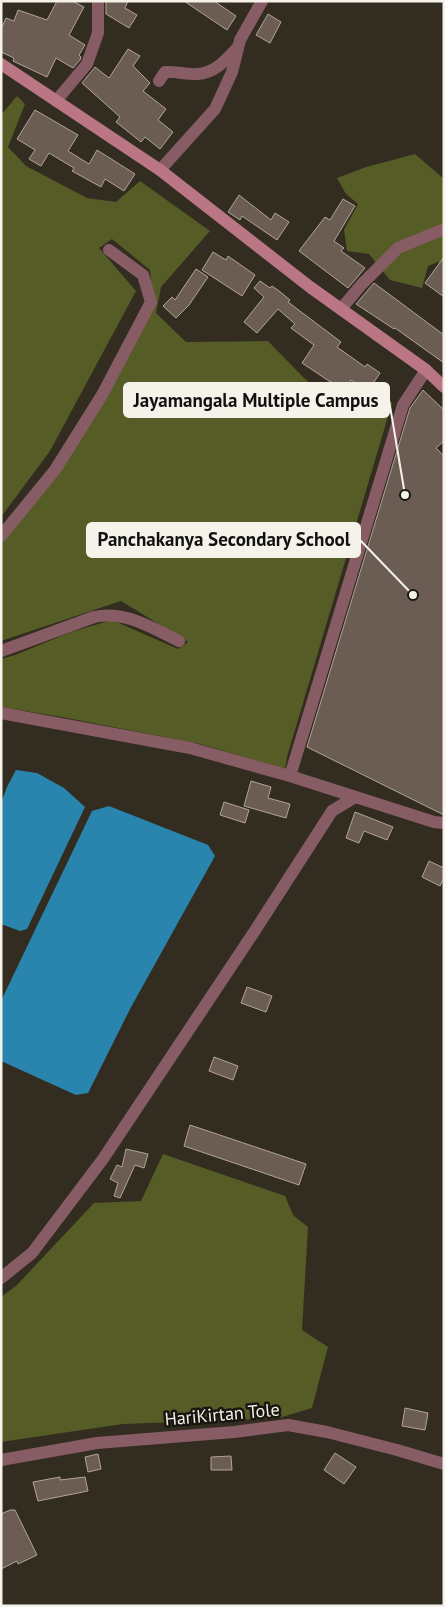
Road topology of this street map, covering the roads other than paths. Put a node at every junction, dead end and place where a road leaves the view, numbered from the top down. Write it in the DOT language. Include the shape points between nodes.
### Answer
graph roads {
  1 [pos="98,1"];
  2 [pos="262,1"];
  3 [pos="238,47"];
  4 [pos="1,64"];
  5 [pos="159,81"];
  6 [pos="56,101"];
  7 [pos="160,170"];
  8 [pos="444,229"];
  9 [pos="109,250"];
  10 [pos="341,309"];
  11 [pos="426,370"];
  12 [pos="444,387"];
  13 [pos="1,536"];
  14 [pos="179,641"];
  15 [pos="1,651"];
  16 [pos="1,713"];
  17 [pos="290,776"];
  18 [pos="354,797"];
  19 [pos="444,823"];
  20 [pos="1,1278"];
  21 [pos="1,1460"];
  22 [pos="444,1464"];
  1 -- 6 [label="street" via="98,33 87,64"];
  2 -- 3 [label="street"];
  3 -- 5 [label="street" via="222,65 210,71 197,75 165,72"];
  3 -- 7 [label="street" via="232,72 215,109"];
  4 -- 6 [label="street"];
  6 -- 7 [label="street"];
  7 -- 10 [label="street"];
  8 -- 10 [label="street" via="398,248"];
  9 -- 13 [label="street" via="143,275 151,302 102,395 55,470"];
  10 -- 11 [label="street"];
  11 -- 12 [label="street"];
  11 -- 17 [label="street" via="403,405"];
  14 -- 15 [label="street" via="124,616 107,614"];
  16 -- 17 [label="street" via="190,748"];
  17 -- 18 [label="street"];
  18 -- 19 [label="street"];
  18 -- 20 [label="street" via="332,811 103,1159 32,1253"];
  21 -- 22 [label="street, HariKirtan Tole" via="97,1443 288,1425 336,1434"];
}
